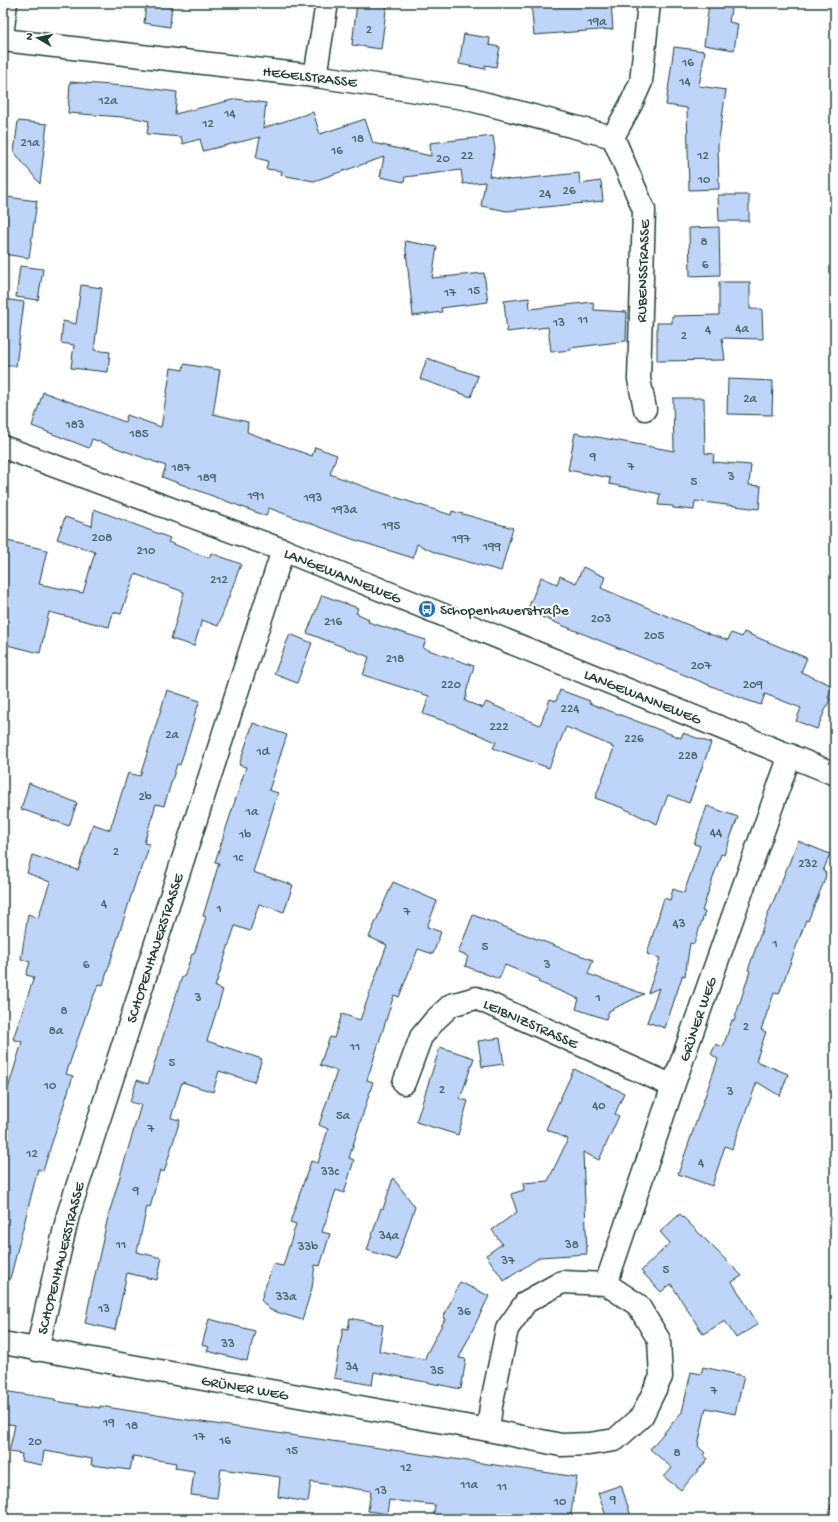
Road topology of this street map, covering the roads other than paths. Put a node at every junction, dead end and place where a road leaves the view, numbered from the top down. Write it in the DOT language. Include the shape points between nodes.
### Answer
graph roads {
  1 [pos="6,3"];
  2 [pos="327,3"];
  3 [pos="649,3"];
  4 [pos="3,28"];
  5 [pos="3,40"];
  6 [pos="315,76"];
  7 [pos="613,137"];
  8 [pos="645,409"];
  9 [pos="3,447"];
  10 [pos="282,550"];
  11 [pos="790,755"];
  12 [pos="835,774"];
  13 [pos="404,1083"];
  14 [pos="674,1086"];
  15 [pos="606,1284"];
  16 [pos="3,1343"];
  17 [pos="37,1350"];
  18 [pos="488,1430"];
  1 -- 4 [label="street"];
  2 -- 6 [label="street"];
  3 -- 7 [label="street" via="641,82"];
  5 -- 6 [label="street, HEGELSTRASSE"];
  6 -- 7 [label="street, HEGELSTRASSE" via="464,98"];
  7 -- 8 [label="street, RUBENSSTRASSE" via="644,210 639,379"];
  9 -- 10 [label="street, LANGEWANNEWEG"];
  10 -- 11 [label="street, LANGEWANNEWEG"];
  10 -- 17 [label="street, SCHOPENHAUERSTRASSE" via="68,1215"];
  11 -- 12 [label="street, LANGEWANNEWEG"];
  11 -- 14 [label="street, GRÜNER WEG"];
  13 -- 14 [label="street, LEIBNIZSTRASSE" via="421,1037 435,1020 451,1005 476,998"];
  14 -- 15 [label="street, GRÜNER WEG"];
  15 -- 18 [label="street" via="562,1282 526,1302 507,1329"];
  15 -- 18 [label="street, GRÜNER WEG" via="638,1305 659,1340 661,1377 642,1416 615,1440 588,1444 561,1444"];
  16 -- 17 [label="street, GRÜNER WEG"];
  17 -- 18 [label="street, GRÜNER WEG"];
}
